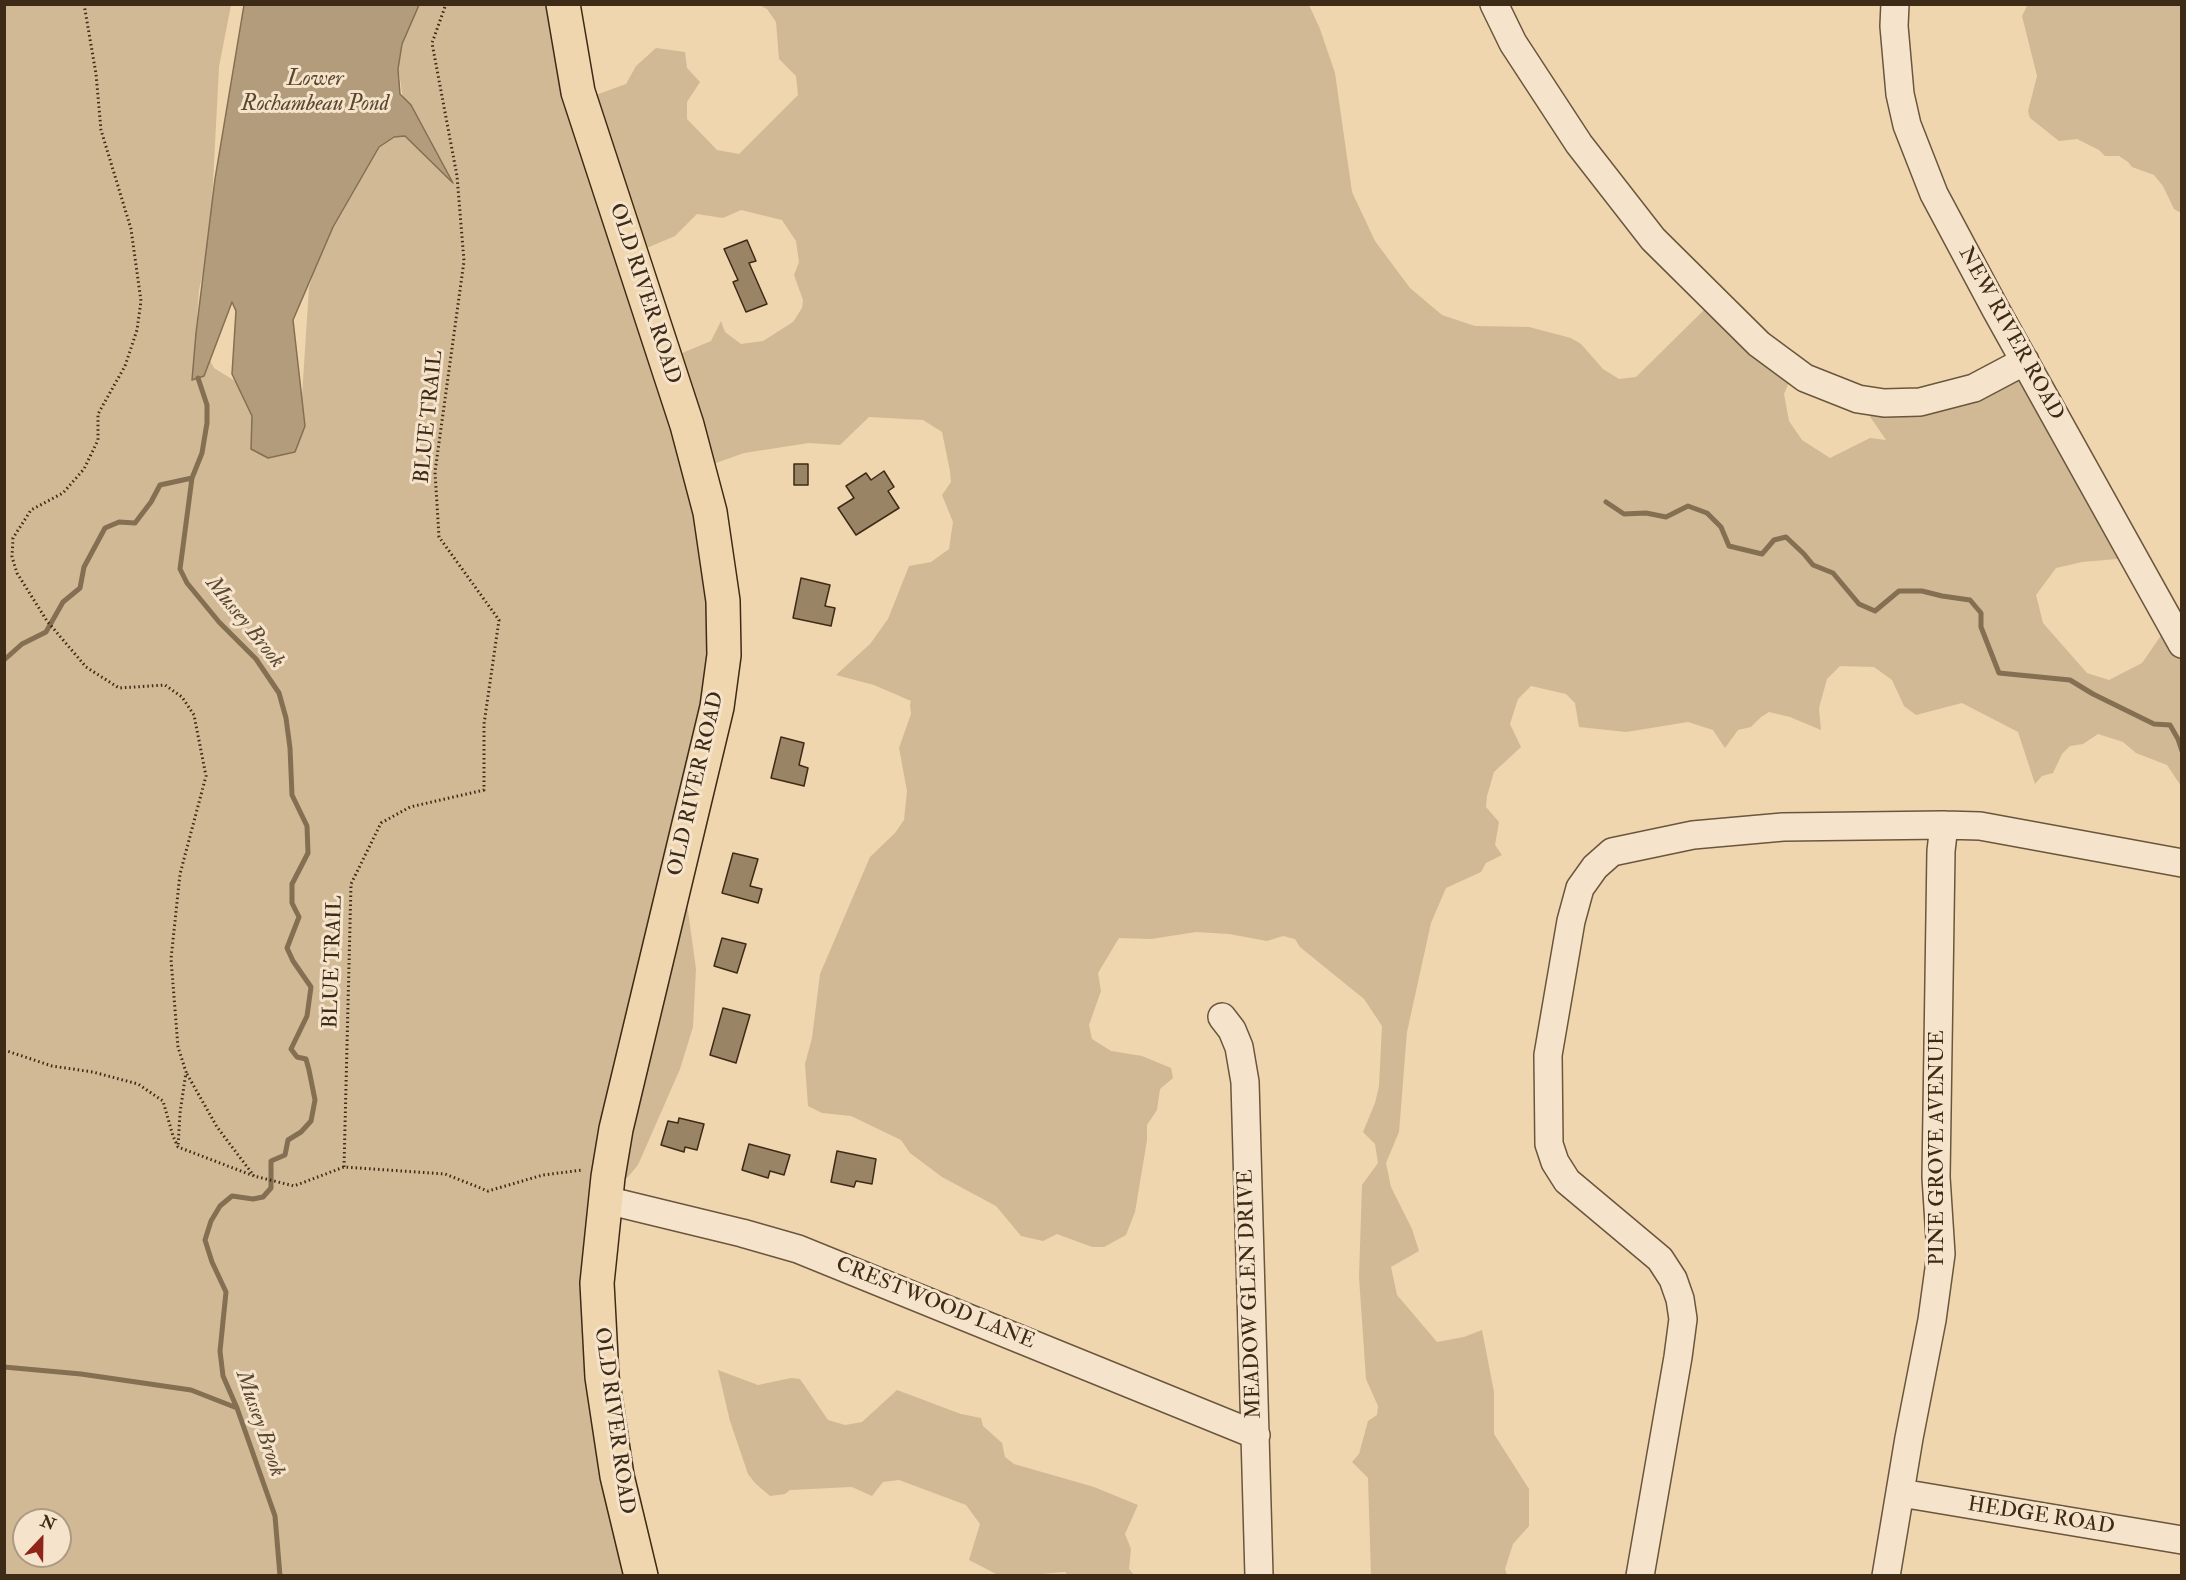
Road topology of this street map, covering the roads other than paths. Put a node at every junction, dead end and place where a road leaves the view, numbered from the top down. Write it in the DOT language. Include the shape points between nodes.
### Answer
graph roads {
  1 [pos="563,4"];
  2 [pos="1494,4"];
  3 [pos="1894,4"];
  4 [pos="2025,361"];
  5 [pos="2181,644"];
  6 [pos="1944,825"];
  7 [pos="2181,863"];
  8 [pos="1222,1017"];
  9 [pos="607,1189"];
  10 [pos="1256,1435"];
  11 [pos="1901,1493"];
  12 [pos="2181,1540"];
  13 [pos="641,1575"];
  14 [pos="1259,1575"];
  15 [pos="1640,1575"];
  16 [pos="1886,1575"];
  1 -- 9 [label="main road, OLD RIVER ROAD" via="578,92 687,425 710,512 725,629 717,707 616,1129"];
  2 -- 4 [label="street" via="1514,43 1579,144 1653,239 1759,344 1805,378 1858,399 1920,402 1974,388"];
  3 -- 4 [label="street, NEW RIVER ROAD" via="1897,64 1907,125 1934,194"];
  4 -- 5 [label="street, NEW RIVER ROAD"];
  6 -- 7 [label="street" via="1980,826"];
  6 -- 11 [label="street, PINE GROVE AVENUE" via="1936,1177 1941,1254"];
  6 -- 15 [label="street" via="1783,827 1694,835 1612,852 1580,888 1548,1055 1549,1144 1567,1180 1660,1259 1673,1279 1683,1319"];
  8 -- 10 [label="street, MEADOW GLEN DRIVE" via="1239,1047 1245,1082"];
  9 -- 10 [label="street, CRESTWOOD LANE" via="798,1249"];
  9 -- 13 [label="main road, OLD RIVER ROAD" via="597,1283 602,1377 617,1476"];
  10 -- 14 [label="street, MEADOW GLEN DRIVE"];
  11 -- 12 [label="street, HEDGE ROAD"];
  11 -- 16 [label="street, PINE GROVE AVENUE"];
}
